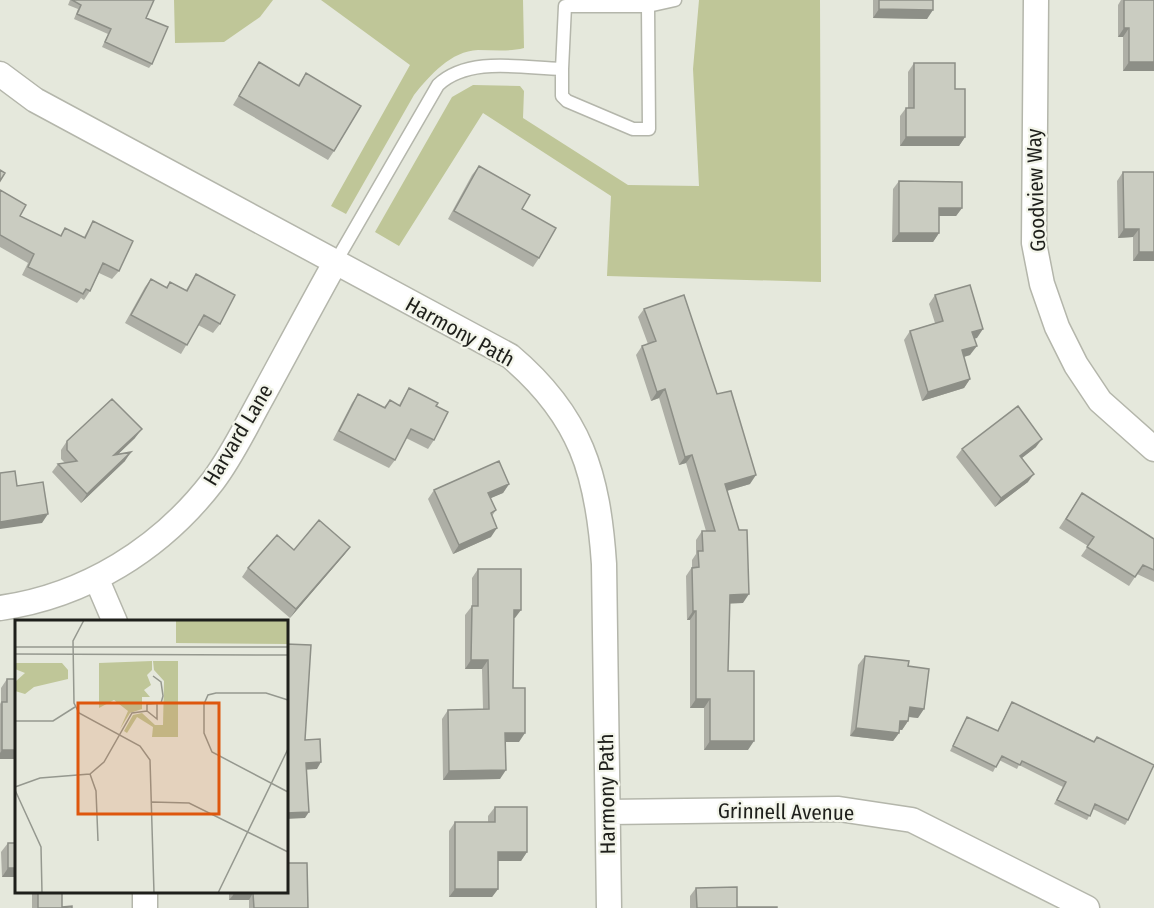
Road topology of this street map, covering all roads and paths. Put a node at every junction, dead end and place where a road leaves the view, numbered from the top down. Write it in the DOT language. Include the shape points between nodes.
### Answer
graph roads {
  1 [pos="675,0"];
  2 [pos="1036,0"];
  3 [pos="648,6"];
  4 [pos="562,69"];
  5 [pos="0,74"];
  6 [pos="335,263"];
  7 [pos="1154,449"];
  8 [pos="97,580"];
  9 [pos="0,608"];
  10 [pos="115,620"];
  11 [pos="608,812"];
  12 [pos="609,908"];
  13 [pos="1087,908"];
  1 -- 3 [label="lane"];
  2 -- 7 [label="street, Goodview Way" via="1034,243 1042,284 1057,327 1100,401"];
  3 -- 4 [label="lane" via="565,6"];
  3 -- 4 [label="lane" via="649,129 633,129 567,100 562,96"];
  4 -- 6 [label="lane" via="477,67 447,76 438,85"];
  5 -- 6 [label="street, Harmony Path" via="35,100"];
  6 -- 8 [label="street, Harvard Lane" via="213,480 161,536"];
  6 -- 11 [label="street, Harmony Path" via="510,356 538,380 577,438 591,471 601,516"];
  8 -- 9 [label="street, Harvard Lane" via="60,594"];
  8 -- 10 [label="street"];
  11 -- 12 [label="street, Harmony Path"];
  11 -- 13 [label="street, Grinnell Avenue" via="839,809 912,820"];
}
